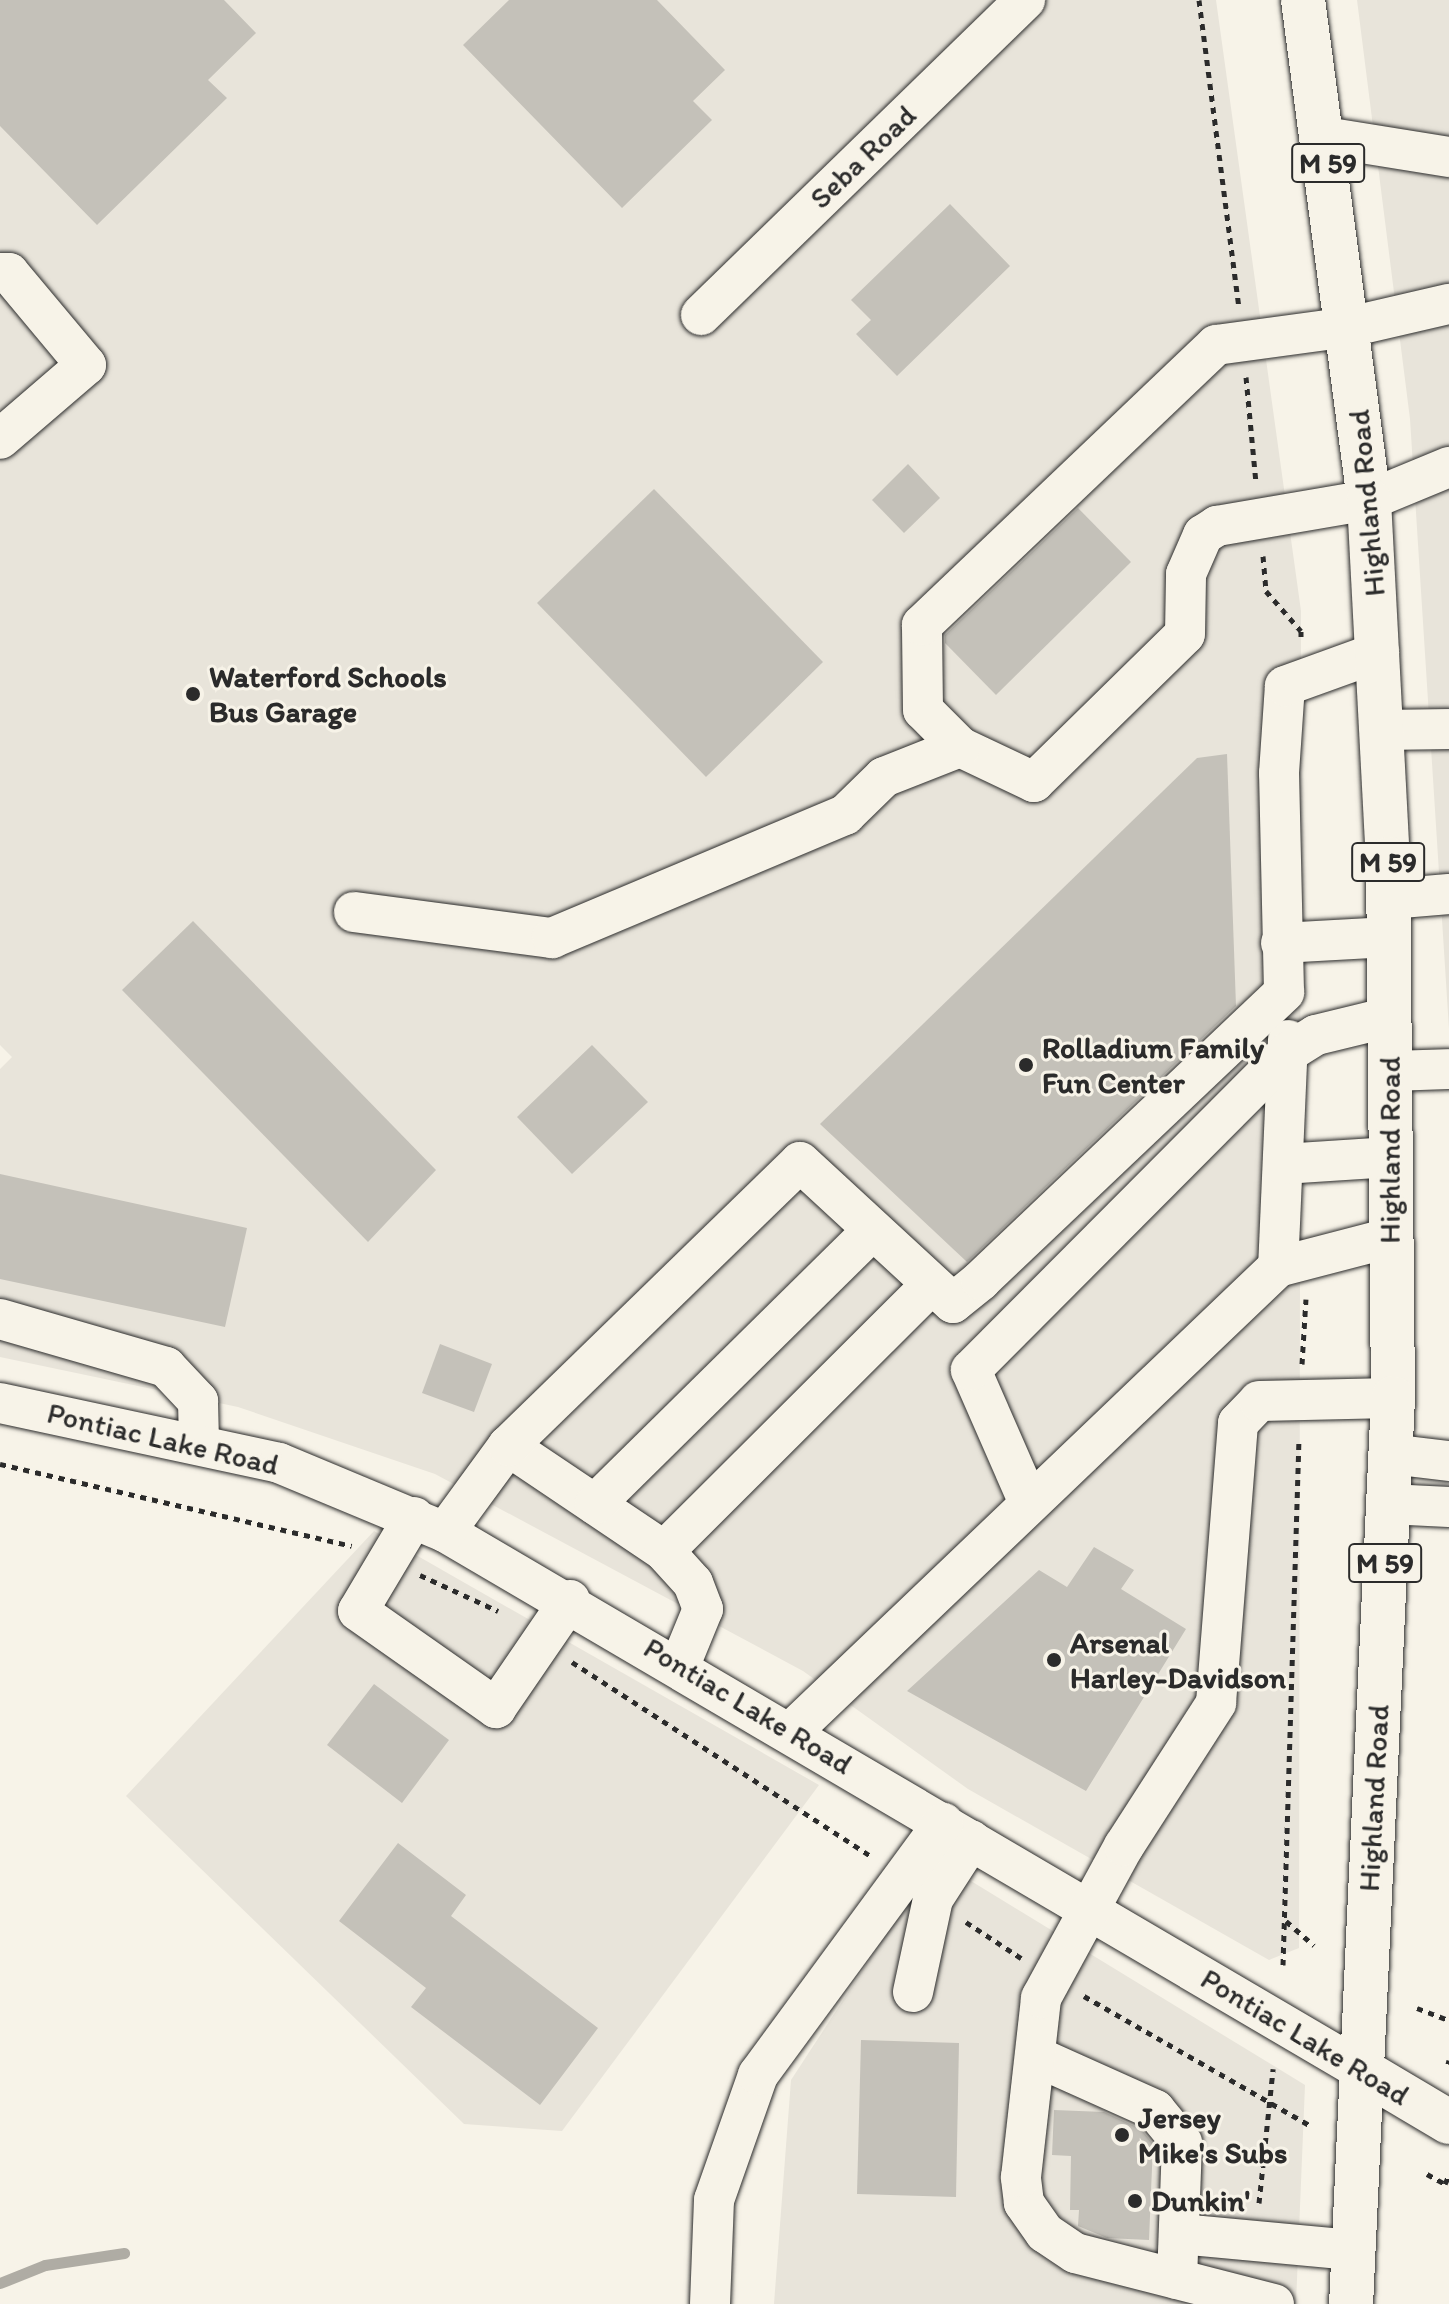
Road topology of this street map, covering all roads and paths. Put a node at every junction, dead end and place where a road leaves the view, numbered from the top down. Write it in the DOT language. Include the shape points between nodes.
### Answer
graph roads {
  1 [pos="1303,0"];
  2 [pos="1006,8"];
  3 [pos="1324,137"];
  4 [pos="1449,157"];
  5 [pos="0,273"];
  6 [pos="1449,304"];
  7 [pos="701,315"];
  8 [pos="1349,327"];
  9 [pos="0,439"];
  10 [pos="1449,467"];
  11 [pos="1369,500"];
  12 [pos="1379,652"];
  13 [pos="1449,729"];
  14 [pos="1383,730"];
  15 [pos="960,747"];
  16 [pos="1449,894"];
  17 [pos="354,912"];
  18 [pos="1389,918"];
  19 [pos="1281,943"];
  20 [pos="1284,992"];
  21 [pos="1390,1017"];
  22 [pos="1287,1053"];
  23 [pos="1449,1069"];
  24 [pos="1390,1071"];
  25 [pos="1391,1157"];
  26 [pos="1283,1164"];
  27 [pos="873,1230"];
  28 [pos="1389,1238"];
  29 [pos="1278,1267"];
  30 [pos="931,1285"];
  31 [pos="0,1319"];
  32 [pos="1393,1398"];
  33 [pos="0,1403"];
  34 [pos="199,1442"];
  35 [pos="508,1446"];
  36 [pos="1390,1454"];
  37 [pos="1449,1461"];
  38 [pos="0,1464"];
  39 [pos="1029,1503"];
  40 [pos="595,1504"];
  41 [pos="1388,1504"];
  42 [pos="1449,1507"];
  43 [pos="429,1524"];
  44 [pos="664,1551"];
  45 [pos="388,1560"];
  46 [pos="570,1600"];
  47 [pos="542,1640"];
  48 [pos="680,1665"];
  49 [pos="791,1732"];
  50 [pos="957,1831"];
  51 [pos="918,1889"];
  52 [pos="1093,1912"];
  53 [pos="1314,1945"];
  54 [pos="1283,1965"];
  55 [pos="1053,1978"];
  56 [pos="913,1992"];
  57 [pos="1417,2008"];
  58 [pos="1449,2020"];
  59 [pos="1035,2056"];
  60 [pos="1273,2069"];
  61 [pos="1363,2071"];
  62 [pos="1271,2105"];
  63 [pos="1449,2122"];
  64 [pos="1309,2125"];
  65 [pos="1427,2174"];
  66 [pos="1449,2175"];
  67 [pos="1180,2234"];
  68 [pos="1352,2250"];
  69 [pos="1177,2279"];
  70 [pos="710,2304"];
  71 [pos="1274,2304"];
  72 [pos="1351,2304"];
  1 -- 3 [label="main road, Highland Road / M 59"];
  2 -- 7 [label="street, Seba Road"];
  3 -- 4 [label="street"];
  3 -- 8 [label="main road, Highland Road / M 59"];
  5 -- 9 [label="street" via="9,273 86,365"];
  6 -- 8 [label="street"];
  8 -- 11 [label="main road, Highland Road / M 59"];
  8 -- 15 [label="street" via="1216,345 922,625 923,710"];
  10 -- 11 [label="street"];
  11 -- 12 [label="main road, Highland Road / M 59"];
  11 -- 15 [label="street" via="1203,535 1186,574 1185,634 1034,782"];
  12 -- 14 [label="main road, Highland Road / M 59"];
  12 -- 19 [label="street" via="1285,686"];
  13 -- 14 [label="street"];
  14 -- 18 [label="main road, Highland Road / M 59"];
  15 -- 17 [label="street" via="884,777 845,815 552,938"];
  16 -- 18 [label="street"];
  18 -- 19 [label="street"];
  18 -- 21 [label="main road, Highland Road / M 59"];
  19 -- 20 [label="street"];
  20 -- 22 [label="street"];
  20 -- 30 [label="street" via="953,1303"];
  21 -- 22 [label="street" via="1316,1035"];
  21 -- 24 [label="main road, Highland Road / M 59"];
  22 -- 26 [label="street"];
  22 -- 39 [label="street" via="971,1370"];
  23 -- 24 [label="street"];
  24 -- 25 [label="main road, Highland Road / M 59"];
  25 -- 26 [label="street"];
  25 -- 28 [label="main road, Highland Road / M 59"];
  26 -- 29 [label="street"];
  27 -- 30 [label="street"];
  27 -- 35 [label="street" via="800,1162"];
  27 -- 40 [label="street"];
  28 -- 29 [label="street"];
  28 -- 32 [label="main road, Highland Road / M 59"];
  29 -- 39 [label="street"];
  30 -- 44 [label="street"];
  31 -- 34 [label="street" via="166,1367 198,1401"];
  32 -- 36 [label="main road, Highland Road / M 59"];
  32 -- 52 [label="street" via="1259,1401 1238,1423 1216,1703 1124,1846"];
  33 -- 34 [label="street, Pontiac Lake Road"];
  34 -- 43 [label="street, Pontiac Lake Road" via="305,1472"];
  35 -- 40 [label="street"];
  35 -- 43 [label="street"];
  36 -- 37 [label="street"];
  36 -- 41 [label="main road, Highland Road / M 59"];
  38 -- 45 [label="path" via="360,1548"];
  39 -- 49 [label="street"];
  40 -- 44 [label="street"];
  41 -- 42 [label="street"];
  41 -- 61 [label="main road, Highland Road / M 59"];
  43 -- 45 [label="street"];
  43 -- 46 [label="street, Pontiac Lake Road"];
  44 -- 48 [label="street" via="693,1583 703,1609"];
  45 -- 47 [label="path" via="507,1615"];
  45 -- 47 [label="street" via="358,1611 496,1708"];
  46 -- 47 [label="street"];
  46 -- 48 [label="street, Pontiac Lake Road"];
  47 -- 51 [label="path"];
  48 -- 49 [label="street, Pontiac Lake Road"];
  49 -- 50 [label="street, Pontiac Lake Road"];
  50 -- 51 [label="street"];
  50 -- 52 [label="street, Pontiac Lake Road"];
  51 -- 55 [label="path"];
  51 -- 56 [label="street"];
  51 -- 70 [label="street" via="758,2075 714,2200"];
  52 -- 55 [label="street"];
  52 -- 61 [label="street, Pontiac Lake Road"];
  53 -- 54 [label="path" via="1285,1921"];
  55 -- 59 [label="street" via="1041,1998"];
  55 -- 62 [label="path"];
  57 -- 58 [label="path"];
  59 -- 67 [label="street" via="1155,2110 1182,2143"];
  59 -- 69 [label="street" via="1021,2177 1024,2203 1045,2233 1075,2253"];
  60 -- 62 [label="path"];
  61 -- 63 [label="main road, Pontiac Lake Road"];
  61 -- 68 [label="main road, Highland Road / M 59"];
  62 -- 64 [label="path"];
  65 -- 66 [label="path" via="1445,2184"];
  67 -- 68 [label="street"];
  67 -- 69 [label="street"];
  68 -- 72 [label="main road, Highland Road / M 59"];
  69 -- 71 [label="street"];
}
